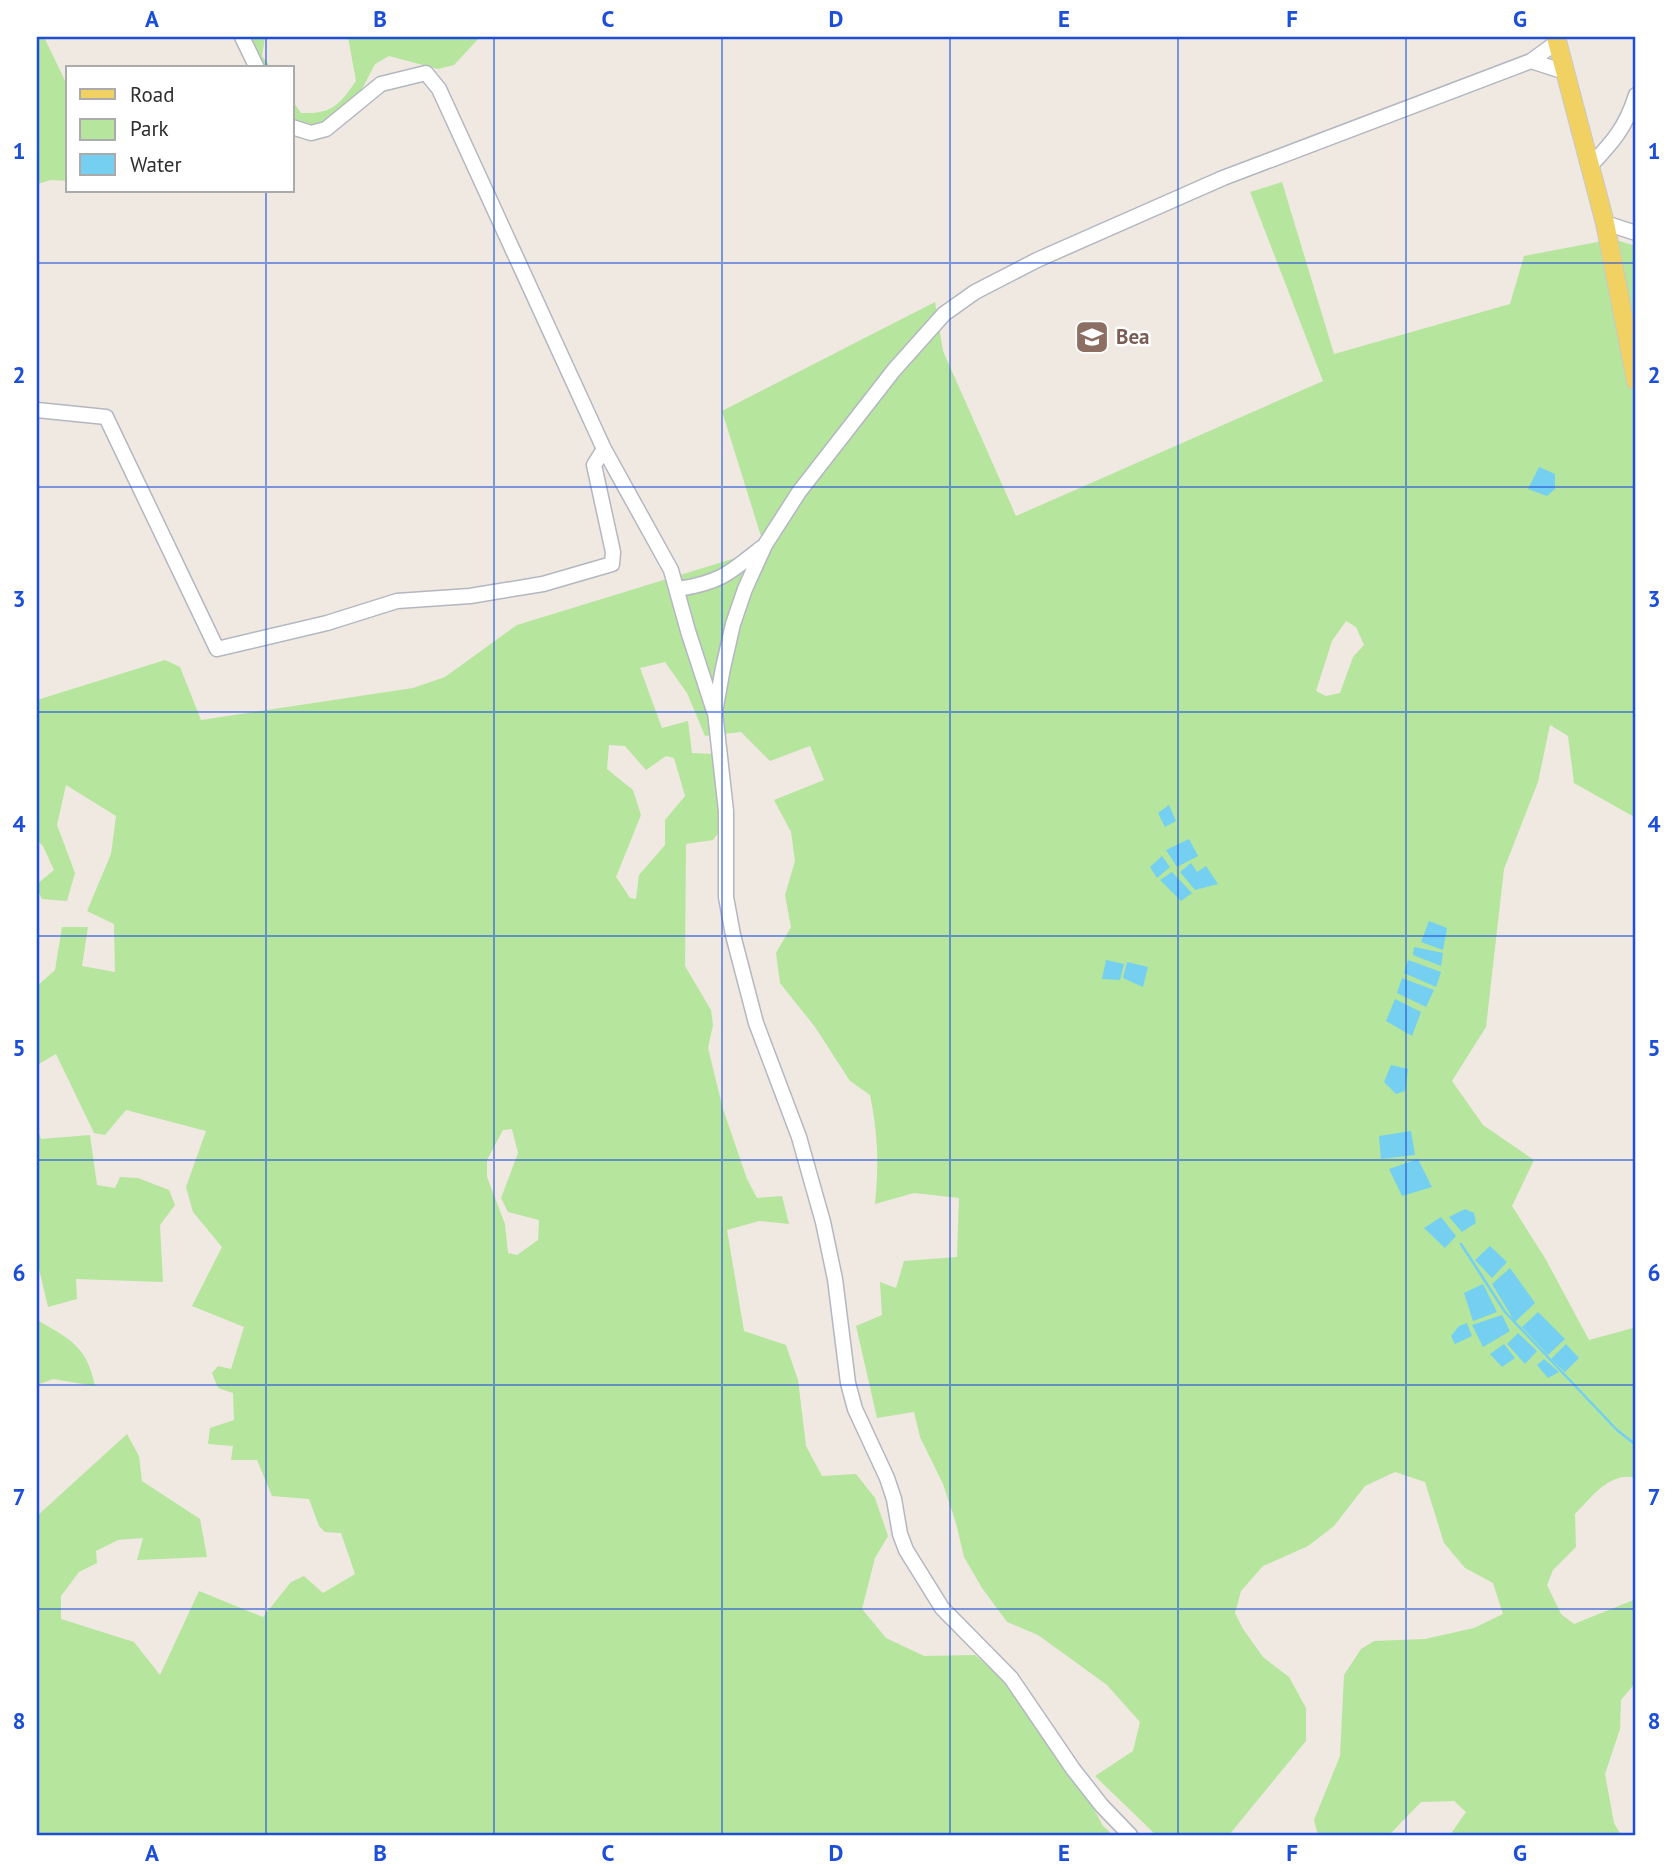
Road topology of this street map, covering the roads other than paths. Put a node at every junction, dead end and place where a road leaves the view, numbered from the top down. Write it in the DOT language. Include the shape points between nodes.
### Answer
graph roads {
  1 [pos="242,37"];
  2 [pos="1557,39"];
  3 [pos="1531,61"];
  4 [pos="256,66"];
  5 [pos="1565,72"];
  6 [pos="1636,95"];
  7 [pos="294,128"];
  8 [pos="1590,166"];
  9 [pos="1605,223"];
  10 [pos="1636,233"];
  11 [pos="1636,381"];
  12 [pos="37,410"];
  13 [pos="604,449"];
  14 [pos="765,545"];
  15 [pos="678,589"];
  16 [pos="715,712"];
  17 [pos="1130,1835"];
  1 -- 4 [label="street"];
  2 -- 3 [label="street"];
  2 -- 5 [label="main road"];
  3 -- 5 [label="street"];
  3 -- 14 [label="street" via="1223,178 975,292 944,314 894,370 799,492"];
  5 -- 8 [label="main road"];
  6 -- 8 [label="street" via="1629,119 1615,141"];
  7 -- 13 [label="street" via="311,134 326,129 381,85 426,73 439,89"];
  8 -- 9 [label="main road"];
  9 -- 10 [label="street"];
  9 -- 11 [label="main road"];
  12 -- 13 [label="street" via="106,417 217,649 397,601 470,596 542,584 612,564 594,465"];
  13 -- 15 [label="street"];
  14 -- 15 [label="street" via="727,576"];
  14 -- 16 [label="street" via="733,624"];
  15 -- 16 [label="street"];
  16 -- 17 [label="street" via="726,811 726,897 733,935 756,1023 805,1158 835,1279 855,1409 894,1499 900,1534 942,1608 1011,1678 1073,1769"];
}
